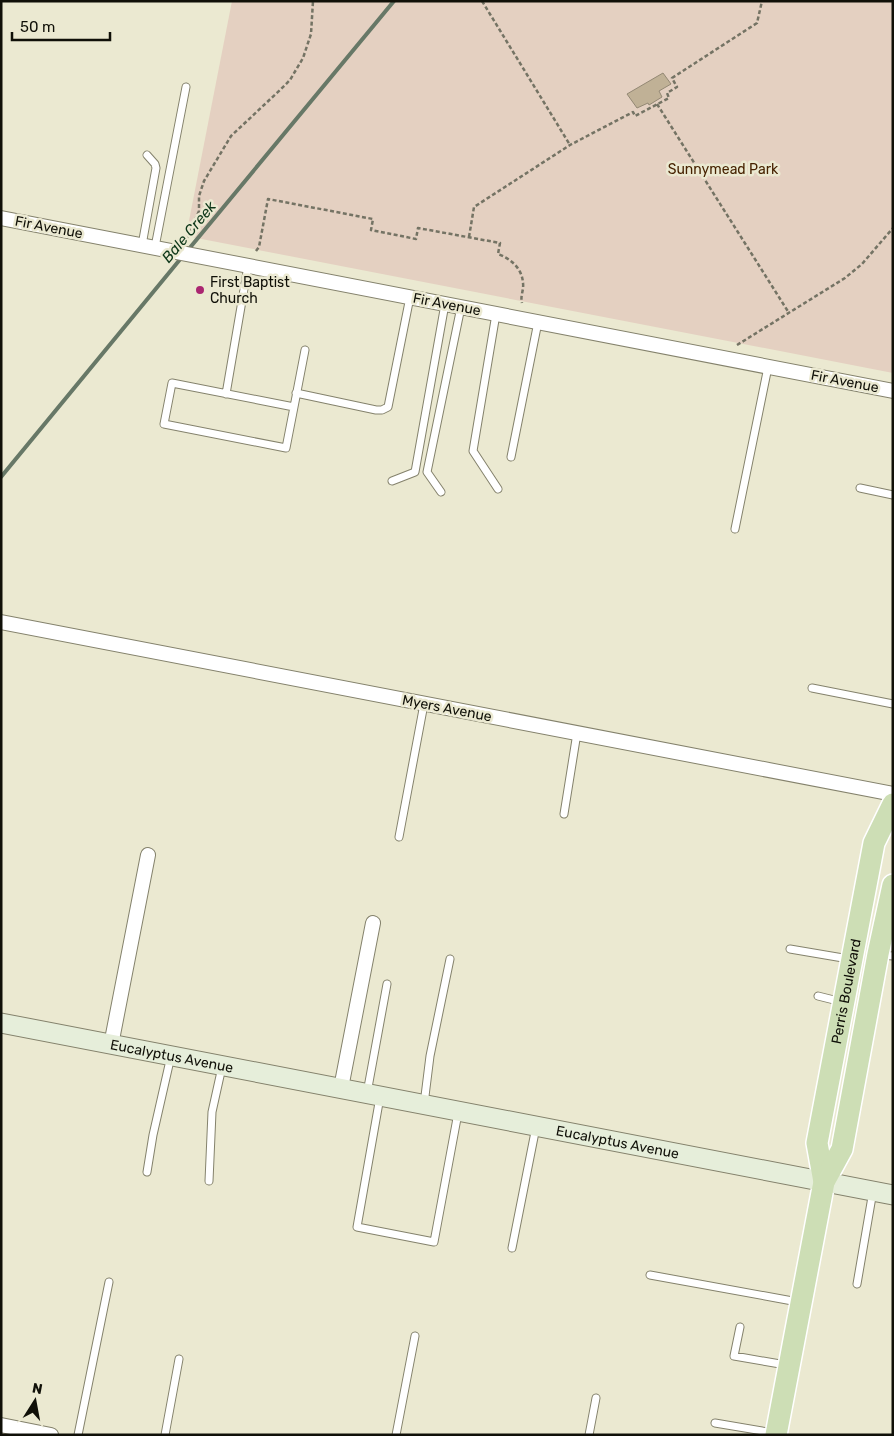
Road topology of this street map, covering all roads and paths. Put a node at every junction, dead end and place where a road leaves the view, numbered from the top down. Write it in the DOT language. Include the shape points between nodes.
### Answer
graph roads {
  1 [pos="313,1"];
  2 [pos="482,1"];
  3 [pos="762,1"];
  4 [pos="186,87"];
  5 [pos="657,103"];
  6 [pos="570,145"];
  7 [pos="147,155"];
  8 [pos="1,218"];
  9 [pos="893,228"];
  10 [pos="187,238"];
  11 [pos="469,238"];
  12 [pos="148,246"];
  13 [pos="256,251"];
  14 [pos="248,266"];
  15 [pos="410,297"];
  16 [pos="522,303"];
  17 [pos="445,304"];
  18 [pos="461,307"];
  19 [pos="789,313"];
  20 [pos="496,314"];
  21 [pos="538,322"];
  22 [pos="737,345"];
  23 [pos="305,350"];
  24 [pos="768,366"];
  25 [pos="893,391"];
  26 [pos="296,393"];
  27 [pos="226,394"];
  28 [pos="294,407"];
  29 [pos="511,457"];
  30 [pos="392,481"];
  31 [pos="860,488"];
  32 [pos="498,489"];
  33 [pos="441,492"];
  34 [pos="893,495"];
  35 [pos="735,529"];
  36 [pos="1,622"];
  37 [pos="812,688"];
  38 [pos="424,704"];
  39 [pos="893,704"];
  40 [pos="577,733"];
  41 [pos="893,794"];
  42 [pos="893,804"];
  43 [pos="564,814"];
  44 [pos="399,837"];
  45 [pos="148,855"];
  46 [pos="893,885"];
  47 [pos="373,922"];
  48 [pos="885,945"];
  49 [pos="790,949"];
  50 [pos="450,959"];
  51 [pos="852,960"];
  52 [pos="387,984"];
  53 [pos="818,996"];
  54 [pos="844,1002"];
  55 [pos="1,1024"];
  56 [pos="111,1044"];
  57 [pos="171,1056"];
  58 [pos="222,1066"];
  59 [pos="341,1088"];
  60 [pos="374,1095"];
  61 [pos="424,1105"];
  62 [pos="458,1111"];
  63 [pos="536,1126"];
  64 [pos="147,1172"];
  65 [pos="209,1181"];
  66 [pos="824,1182"];
  67 [pos="873,1191"];
  68 [pos="893,1195"];
  69 [pos="512,1248"];
  70 [pos="650,1275"];
  71 [pos="108,1282"];
  72 [pos="857,1284"];
  73 [pos="801,1303"];
  74 [pos="740,1327"];
  75 [pos="415,1336"];
  76 [pos="180,1359"];
  77 [pos="789,1365"];
  78 [pos="596,1398"];
  79 [pos="715,1423"];
  80 [pos="1,1425"];
  81 [pos="776,1434"];
  82 [pos="51,1435"];
  83 [pos="78,1435"];
  84 [pos="165,1435"];
  85 [pos="396,1435"];
  86 [pos="589,1435"];
  1 -- 10 [label="path" via="311,34 303,58 290,80 231,136 204,180 199,211"];
  2 -- 6 [label="path"];
  3 -- 5 [label="path" via="757,23 672,78 677,87 667,93 669,98"];
  4 -- 12 [label="lane"];
  5 -- 6 [label="path"];
  5 -- 19 [label="path"];
  6 -- 11 [label="path" via="474,207"];
  7 -- 12 [label="lane" via="156,168"];
  8 -- 12 [label="street, Fir Avenue"];
  9 -- 19 [label="path" via="862,264 845,278"];
  11 -- 13 [label="path" via="418,228 416,239 371,230 373,219 268,199"];
  11 -- 16 [label="path" via="500,243 498,254 513,262 521,274"];
  12 -- 14 [label="street, Fir Avenue"];
  14 -- 15 [label="street, Fir Avenue"];
  14 -- 27 [label="lane"];
  15 -- 17 [label="street, Fir Avenue"];
  15 -- 26 [label="lane" via="388,407 376,410"];
  17 -- 18 [label="street, Fir Avenue"];
  17 -- 30 [label="lane" via="415,472"];
  18 -- 20 [label="street, Fir Avenue"];
  18 -- 33 [label="lane" via="428,472"];
  19 -- 22 [label="path"];
  20 -- 21 [label="street, Fir Avenue"];
  20 -- 32 [label="lane" via="474,451"];
  21 -- 24 [label="street, Fir Avenue"];
  21 -- 29 [label="lane"];
  23 -- 26 [label="lane"];
  24 -- 25 [label="street, Fir Avenue"];
  24 -- 35 [label="lane"];
  26 -- 28 [label="lane"];
  27 -- 28 [label="lane"];
  27 -- 28 [label="lane" via="172,383 164,424 286,448"];
  31 -- 34 [label="lane"];
  36 -- 38 [label="street, Myers Avenue"];
  37 -- 39 [label="lane"];
  38 -- 40 [label="street, Myers Avenue"];
  38 -- 44 [label="lane"];
  40 -- 41 [label="street, Myers Avenue"];
  40 -- 43 [label="lane"];
  42 -- 51 [label="main road, Perris Boulevard" via="874,843"];
  45 -- 56 [label="street"];
  46 -- 48 [label="main road, Perris Boulevard"];
  47 -- 59 [label="street"];
  48 -- 66 [label="main road, Perris Boulevard" via="842,1149"];
  49 -- 51 [label="lane"];
  50 -- 61 [label="lane" via="430,1056"];
  51 -- 54 [label="main road, Perris Boulevard"];
  52 -- 60 [label="lane"];
  53 -- 54 [label="lane"];
  54 -- 66 [label="main road, Perris Boulevard" via="817,1143"];
  55 -- 56 [label="street, Eucalyptus Avenue"];
  56 -- 57 [label="street, Eucalyptus Avenue"];
  57 -- 58 [label="street, Eucalyptus Avenue"];
  57 -- 64 [label="lane" via="152,1135"];
  58 -- 59 [label="street, Eucalyptus Avenue"];
  58 -- 65 [label="lane" via="212,1112"];
  59 -- 60 [label="street, Eucalyptus Avenue"];
  60 -- 61 [label="street, Eucalyptus Avenue"];
  60 -- 62 [label="lane" via="357,1227 386,1233 434,1242"];
  61 -- 62 [label="street, Eucalyptus Avenue"];
  62 -- 63 [label="street, Eucalyptus Avenue"];
  63 -- 66 [label="street, Eucalyptus Avenue"];
  63 -- 69 [label="lane"];
  66 -- 67 [label="street, Eucalyptus Avenue"];
  66 -- 73 [label="main road, Perris Boulevard"];
  67 -- 68 [label="street, Eucalyptus Avenue"];
  67 -- 72 [label="lane"];
  70 -- 73 [label="lane"];
  71 -- 83 [label="lane"];
  73 -- 77 [label="main road, Perris Boulevard"];
  74 -- 77 [label="lane" via="734,1356"];
  75 -- 85 [label="lane"];
  76 -- 84 [label="lane"];
  77 -- 81 [label="main road, Perris Boulevard"];
  78 -- 86 [label="lane"];
  79 -- 81 [label="lane"];
  80 -- 82 [label="street"];
}
